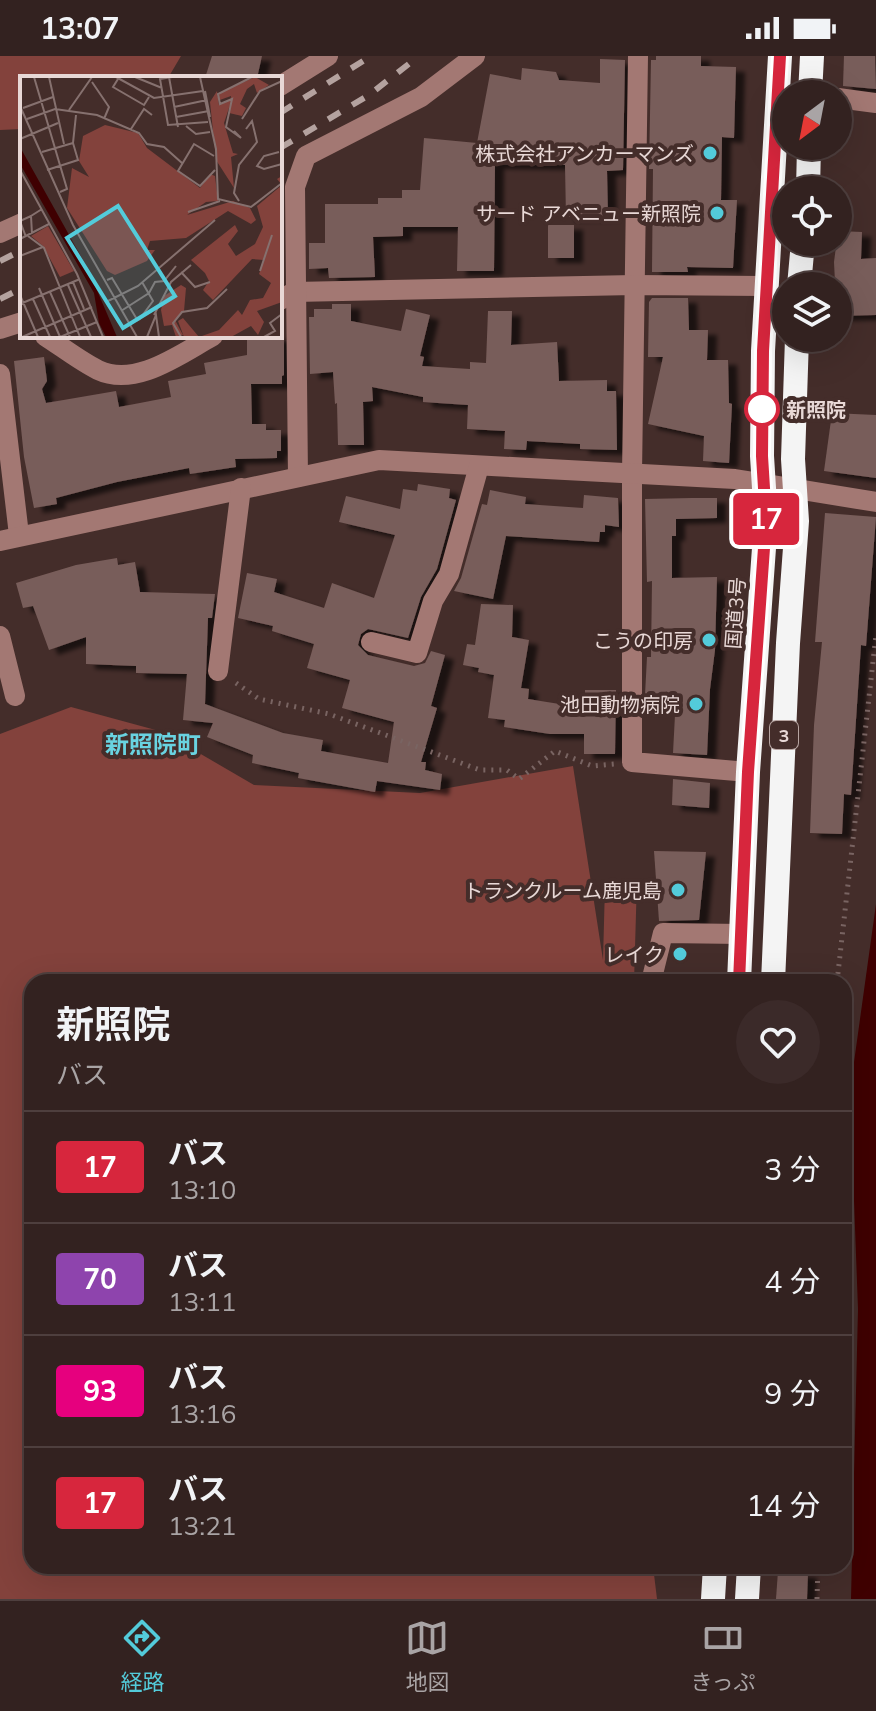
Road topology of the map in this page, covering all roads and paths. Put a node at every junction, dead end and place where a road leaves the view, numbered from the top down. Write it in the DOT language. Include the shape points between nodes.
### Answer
graph roads {
  1 [pos="328,56"];
  2 [pos="475,56"];
  3 [pos="638,56"];
  4 [pos="780,56"];
  5 [pos="812,56"];
  6 [pos="811,80"];
  7 [pos="282,85"];
  8 [pos="852,100"];
  9 [pos="876,103"];
  10 [pos="20,224"];
  11 [pos="0,233"];
  12 [pos="634,285"];
  13 [pos="768,286"];
  14 [pos="287,296"];
  15 [pos="20,323"];
  16 [pos="0,329"];
  17 [pos="48,338"];
  18 [pos="209,338"];
  19 [pos="797,352"];
  20 [pos="0,374"];
  21 [pos="479,466"];
  22 [pos="632,474"];
  23 [pos="298,477"];
  24 [pos="764,484"];
  25 [pos="241,488"];
  26 [pos="795,489"];
  27 [pos="876,502"];
  28 [pos="10,538"];
  29 [pos="876,635"];
  30 [pos="0,636"];
  31 [pos="371,642"];
  32 [pos="218,671"];
  33 [pos="15,696"];
  34 [pos="632,762"];
  35 [pos="748,772"];
  36 [pos="742,934"];
  37 [pos="653,974"];
  38 [pos="740,974"];
  39 [pos="773,974"];
  40 [pos="838,974"];
  41 [pos="715,1574"];
  42 [pos="749,1574"];
  43 [pos="818,1574"];
  44 [pos="713,1599"];
  45 [pos="747,1599"];
  46 [pos="817,1599"];
  1 -- 7 [label="street"];
  2 -- 14 [label="street" via="421,97 306,156 295,187"];
  3 -- 12 [label="street"];
  4 -- 13 [label="highway, 国道3号 / 3"];
  5 -- 6 [label="highway"];
  8 -- 9 [label="street"];
  10 -- 11 [label="street"];
  12 -- 13 [label="street"];
  12 -- 14 [label="street"];
  12 -- 22 [label="street"];
  13 -- 24 [label="highway, 国道3号 / 3"];
  14 -- 23 [label="street"];
  15 -- 16 [label="street"];
  17 -- 18 [label="street" via="100,371 128,377"];
  19 -- 26 [label="highway, 3"];
  20 -- 28 [label="street"];
  21 -- 22 [label="street"];
  21 -- 23 [label="street" via="379,460"];
  21 -- 31 [label="street" via="449,574 433,601 417,653"];
  22 -- 24 [label="street"];
  22 -- 34 [label="street"];
  23 -- 25 [label="street"];
  24 -- 26 [label="street"];
  24 -- 35 [label="highway, 国道3号 / 3"];
  25 -- 28 [label="street"];
  25 -- 32 [label="street"];
  26 -- 27 [label="street"];
  26 -- 39 [label="highway, 3"];
  29 -- 40 [label="path"];
  30 -- 33 [label="street"];
  32 -- 34 [label="path" via="259,699 329,714 480,770 507,770 519,779 555,751 592,766"];
  34 -- 35 [label="street"];
  35 -- 36 [label="highway, 国道3号 / 3"];
  36 -- 37 [label="street" via="663,933"];
  36 -- 38 [label="highway, 国道3号 / 3"];
  41 -- 44 [label="highway"];
  42 -- 45 [label="highway"];
  43 -- 46 [label="path"];
}
